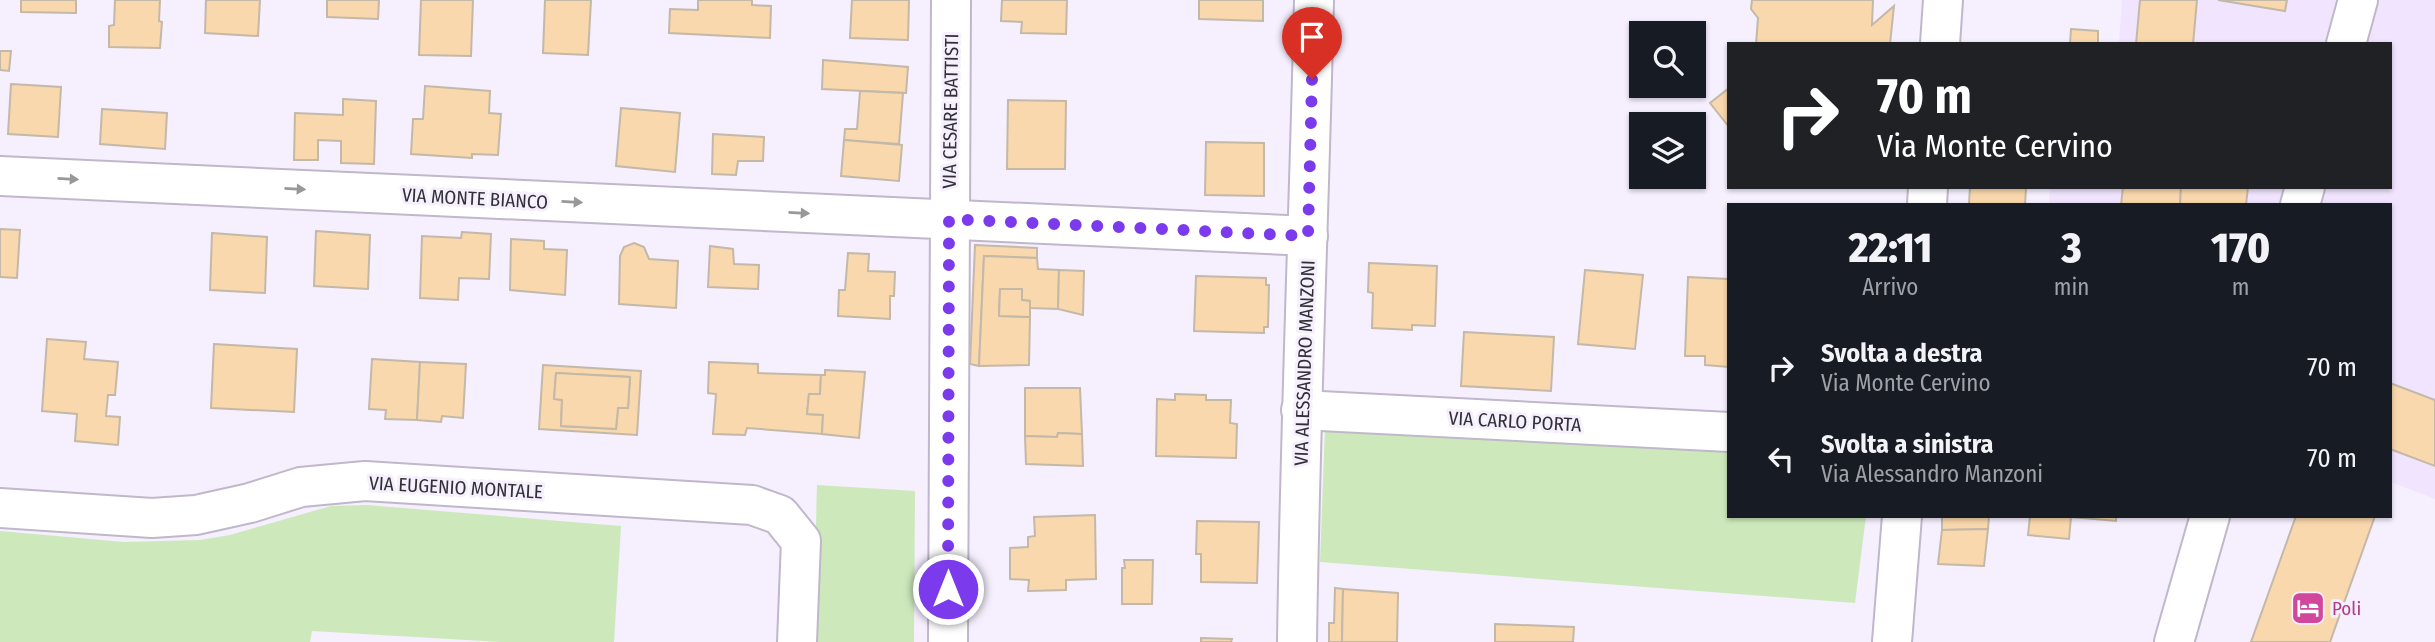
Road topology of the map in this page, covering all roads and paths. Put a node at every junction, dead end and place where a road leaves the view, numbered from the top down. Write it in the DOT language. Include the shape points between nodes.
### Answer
graph roads {
  1 [pos="951,0"];
  2 [pos="1314,0"];
  3 [pos="1943,0"];
  4 [pos="2358,0"];
  5 [pos="1940,42"];
  6 [pos="2347,42"];
  7 [pos="0,176"];
  8 [pos="949,219"];
  9 [pos="1308,236"];
  10 [pos="1301,410"];
  11 [pos="1727,432"];
  12 [pos="0,508"];
  13 [pos="1902,518"];
  14 [pos="2209,518"];
  15 [pos="797,642"];
  16 [pos="948,642"];
  17 [pos="1297,642"];
  18 [pos="1892,642"];
  19 [pos="2174,642"];
  1 -- 8 [label="street, VIA CESARE BATTISTI"];
  2 -- 9 [label="street, VIA ALESSANDRO MANZONI"];
  3 -- 5 [label="street"];
  4 -- 6 [label="street"];
  7 -- 8 [label="street, VIA MONTE BIANCO, one-way"];
  8 -- 9 [label="street, VIA MONTE BIANCO"];
  8 -- 16 [label="street, VIA CESARE BATTISTI"];
  9 -- 10 [label="street, VIA ALESSANDRO MANZONI"];
  10 -- 11 [label="street, VIA CARLO PORTA"];
  10 -- 17 [label="street, VIA ALESSANDRO MANZONI"];
  12 -- 15 [label="street, VIA EUGENIO MONTALE" via="152,518 196,515 301,486 365,481 752,505 780,515 801,541"];
  13 -- 18 [label="street"];
  14 -- 19 [label="street"];
}
